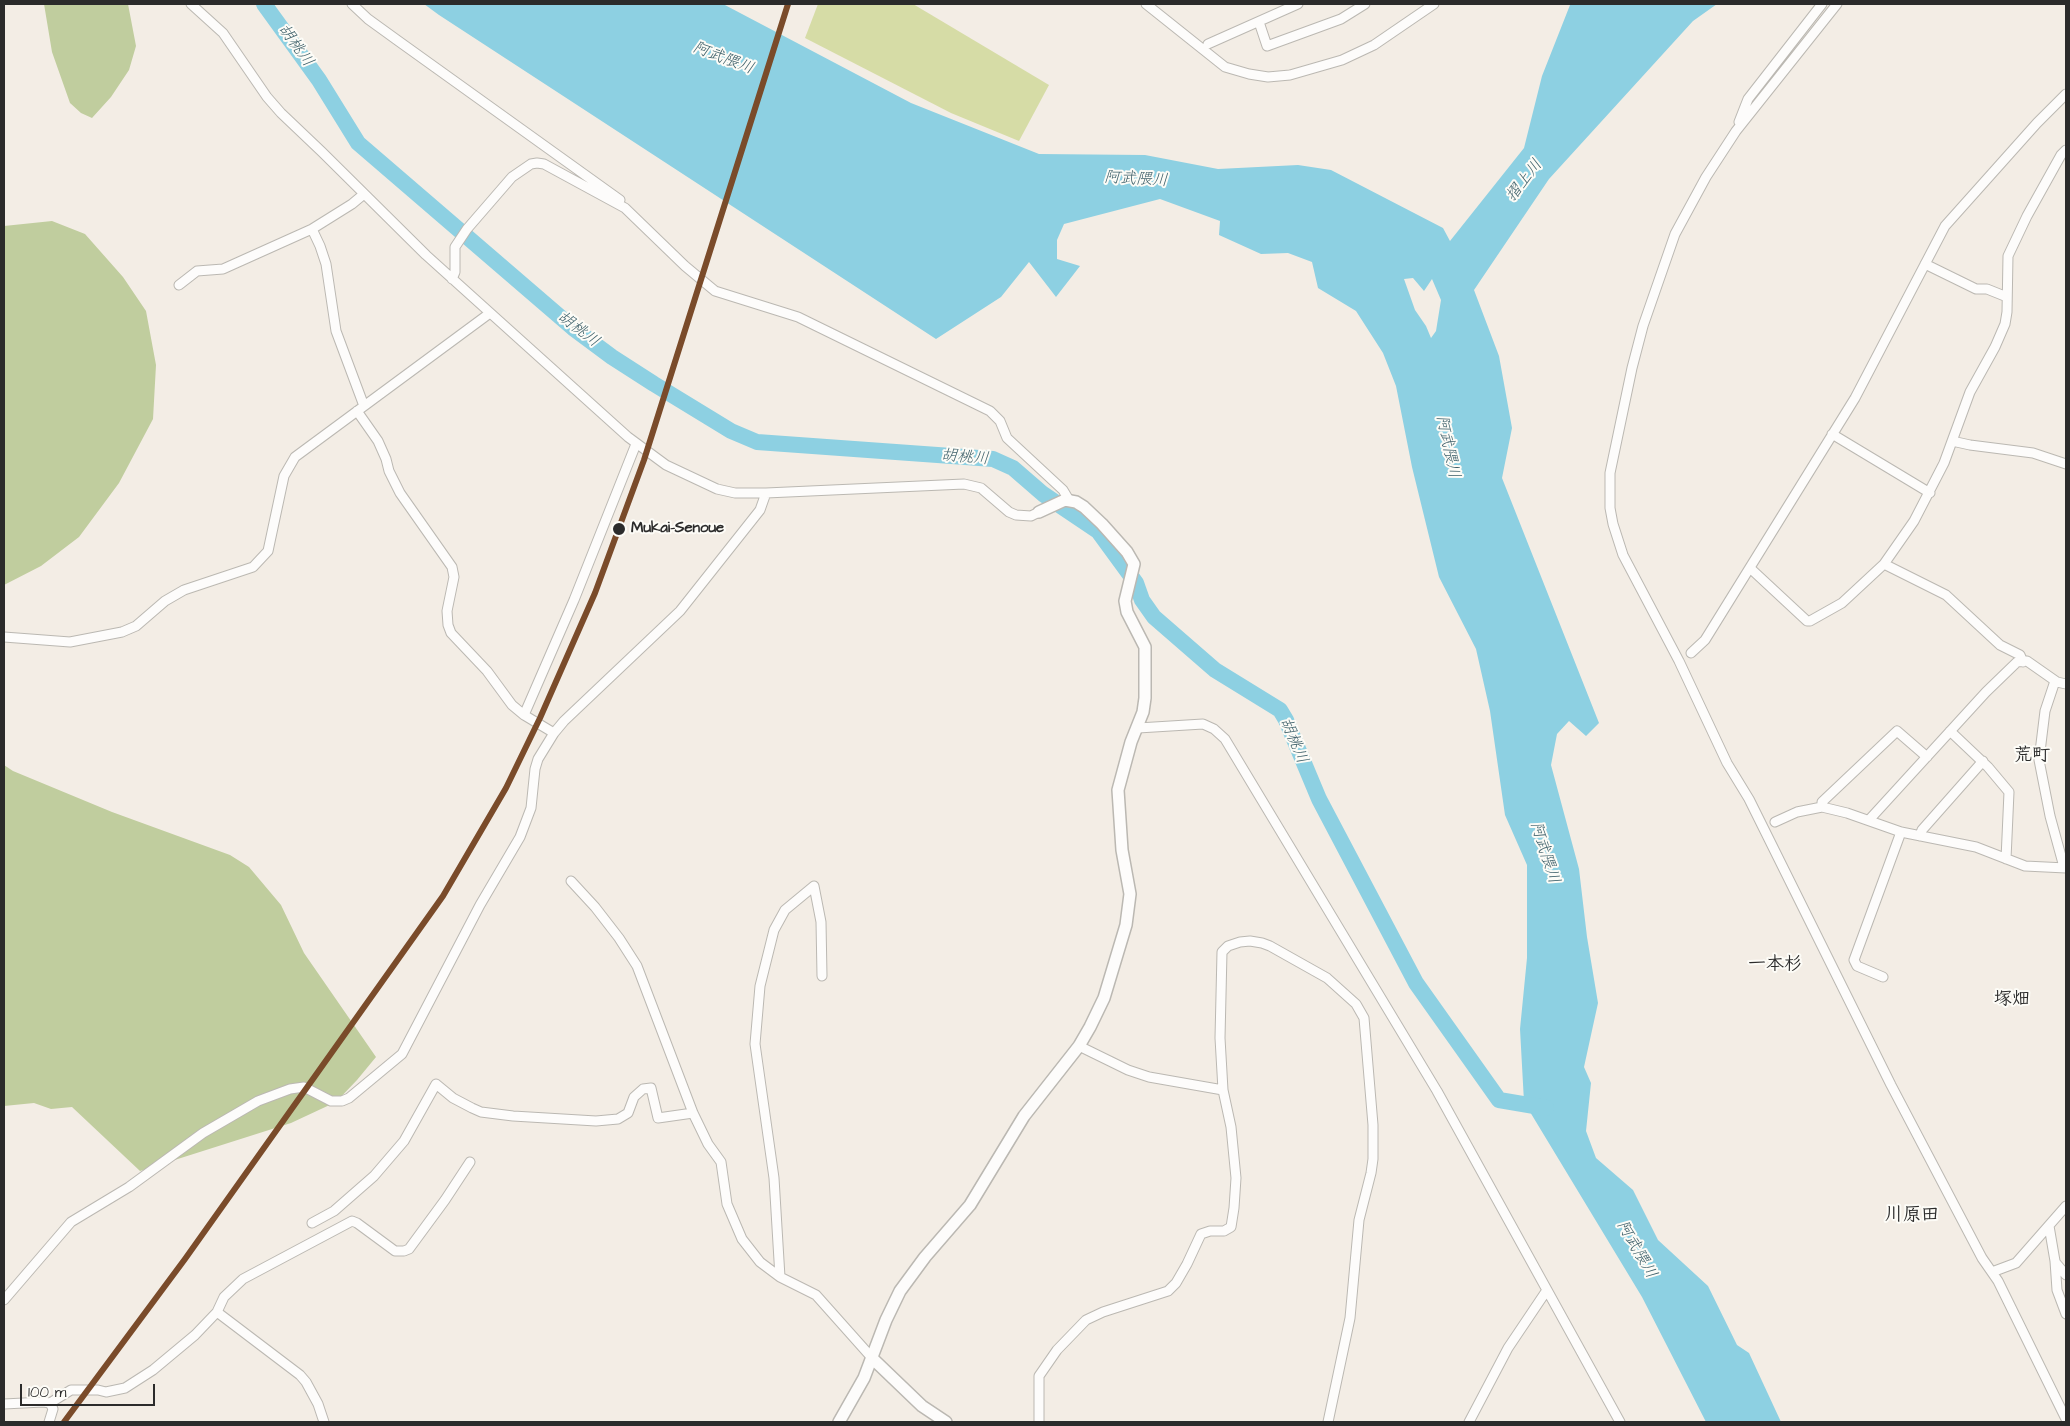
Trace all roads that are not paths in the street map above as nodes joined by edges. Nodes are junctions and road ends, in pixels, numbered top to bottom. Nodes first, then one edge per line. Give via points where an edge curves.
1 (191, 4) edge
2 (352, 4) edge
3 (1146, 4) edge
4 (1298, 4) edge
5 (1434, 4) edge
6 (1822, 4) edge
7 (1837, 4) edge
8 (1358, 6) edge
9 (1258, 22) junction
10 (1208, 44) dead end
11 (2066, 94) edge
12 (1736, 131) junction
13 (2066, 150) edge
14 (364, 194) junction
15 (625, 208) junction
16 (312, 229) junction
17 (1925, 264) junction
18 (452, 279) junction
19 (179, 285) dead end
20 (2007, 297) junction
21 (490, 313) junction
22 (360, 409) junction
23 (1832, 434) junction
24 (1952, 441) junction
25 (636, 444) junction
26 (2066, 464) edge
27 (766, 493) junction
28 (1930, 493) junction
29 (1065, 501) junction
30 (1044, 510) joint
31 (1884, 564) junction
32 (1750, 568) junction
33 (4, 637) edge
34 (1691, 653) dead end
35 (2023, 662) junction
36 (2055, 681) junction
37 (2066, 684) edge
38 (524, 714) junction
39 (1138, 728) junction
40 (1950, 731) junction
41 (554, 733) junction
42 (1926, 757) junction
43 (1983, 761) junction
44 (1822, 807) junction
45 (1869, 820) junction
46 (1775, 822) dead end
47 (1901, 832) junction
48 (1920, 836) junction
49 (2006, 859) junction
50 (2065, 868) edge
51 (571, 881) dead end
52 (822, 976) dead end
53 (1883, 978) dead end
54 (1079, 1046) junction
55 (1223, 1090) junction
56 (693, 1113) junction
57 (470, 1162) dead end
58 (2066, 1206) edge
59 (312, 1223) dead end
60 (2049, 1226) junction
61 (2055, 1261) junction
62 (1992, 1272) junction
63 (2066, 1275) edge
64 (780, 1277) junction
65 (1547, 1290) junction
66 (4, 1300) edge
67 (217, 1312) junction
68 (2066, 1314) edge
69 (873, 1359) junction
70 (50, 1403) junction
71 (4, 1404) edge
72 (2066, 1419) edge
73 (49, 1422) edge
74 (324, 1422) edge
75 (840, 1422) edge
76 (946, 1422) edge
77 (1039, 1422) edge
78 (1328, 1422) edge
79 (1469, 1422) edge
80 (1620, 1422) edge

1 - 14 street via 222,33 274,106
2 - 15 street via 368,19 615,195
3 - 5 street via 1225,67 1268,77 1290,75 1342,60 1374,45
4 - 9 street
6 - 12 street via 1748,99
7 - 12 street
8 - 9 street via 1324,26 1267,46
9 - 10 street
11 - 17 street via 1952,217
12 - 62 street via 1675,234 1643,326 1610,473 1613,524 1623,555 1679,661 1727,763 1749,799 1890,1085
13 - 20 street via 2026,216 2008,256
14 - 16 street
14 - 18 street
15 - 18 street via 550,166 531,164 507,182 457,243
15 - 29 street via 715,291 798,317 990,411 1000,421 1007,438 1063,490
16 - 19 street via 224,269 196,271
16 - 22 street via 326,264 336,330
17 - 20 street via 1976,288
17 - 23 street via 1855,398
18 - 21 street
20 - 24 street via 2001,333 1970,392
21 - 22 street
21 - 25 street
22 - 33 street via 292,460 284,476 268,551 253,567 184,590 165,601 136,626 122,632 70,642
22 - 38 street via 400,493 452,567 454,577 447,611 452,633 487,671 512,705
23 - 28 street
23 - 32 street
24 - 26 street via 2033,453
24 - 28 street
25 - 27 street via 672,468 717,489 735,493
25 - 38 street via 574,600
27 - 30 street via 964,484 981,488 1016,515 1031,516
27 - 41 street via 760,510 680,611
28 - 31 street
29 - 30 street
29 - 39 street via 1084,506 1127,552 1134,564 1125,601 1127,612 1146,647 1145,698
31 - 32 street via 1842,603 1810,621
31 - 35 street via 1946,595 2000,645 2020,654
32 - 34 street via 1705,640
35 - 36 street via 2027,661
35 - 40 street via 2018,662 1986,692
36 - 37 street
36 - 50 street via 2045,711 2039,760
38 - 41 street
39 - 54 street via 1118,790 1122,850 1130,885 1128,918 1104,998
39 - 65 street via 1202,724 1225,739 1437,1092
40 - 42 street
40 - 43 street
41 - 66 street via 538,759 531,808 520,836 402,1054 342,1101 332,1101 304,1087 290,1088 258,1101 203,1133 129,1187 71,1222
42 - 44 street via 1897,731 1822,802
42 - 45 street
43 - 48 street
43 - 49 street via 2009,792
44 - 45 street
44 - 46 street via 1797,812
45 - 47 street
47 - 48 street
47 - 53 street via 1854,960 1857,966
48 - 49 street via 1976,847
49 - 50 street via 2025,866
51 - 56 street via 595,907 637,966
52 - 64 street via 821,922 814,886 785,910 774,930 760,986 755,1044 774,1178
54 - 55 street via 1149,1077
54 - 69 street via 1024,1116 970,1205 900,1291
55 - 77 street via 1231,1127 1236,1178 1231,1227 1201,1234 1168,1291 1086,1320 1057,1350 1039,1376
55 - 78 street via 1220,1038 1222,952 1228,946 1240,942 1270,946 1328,978 1362,1012 1374,1159 1359,1220 1350,1318
56 - 59 street via 658,1118 651,1088 643,1089 634,1097 628,1113 618,1119 596,1121 513,1116 481,1112 453,1098 436,1084 404,1141 374,1176 334,1211
56 - 64 street via 721,1162 727,1204 742,1238 760,1262
57 - 67 street via 445,1200 404,1251 395,1251 352,1221 243,1280 224,1297
58 - 60 street
60 - 61 street
60 - 62 street via 2016,1263
61 - 63 street
61 - 68 street via 2056,1290
62 - 72 street
64 - 69 street via 816,1295
65 - 79 street via 1508,1348
65 - 80 street
67 - 70 street via 178,1351 125,1388 106,1392 71,1390
67 - 74 street via 300,1375 318,1404
69 - 75 street
69 - 76 street via 922,1406
70 - 71 street
70 - 73 street via 53,1409

